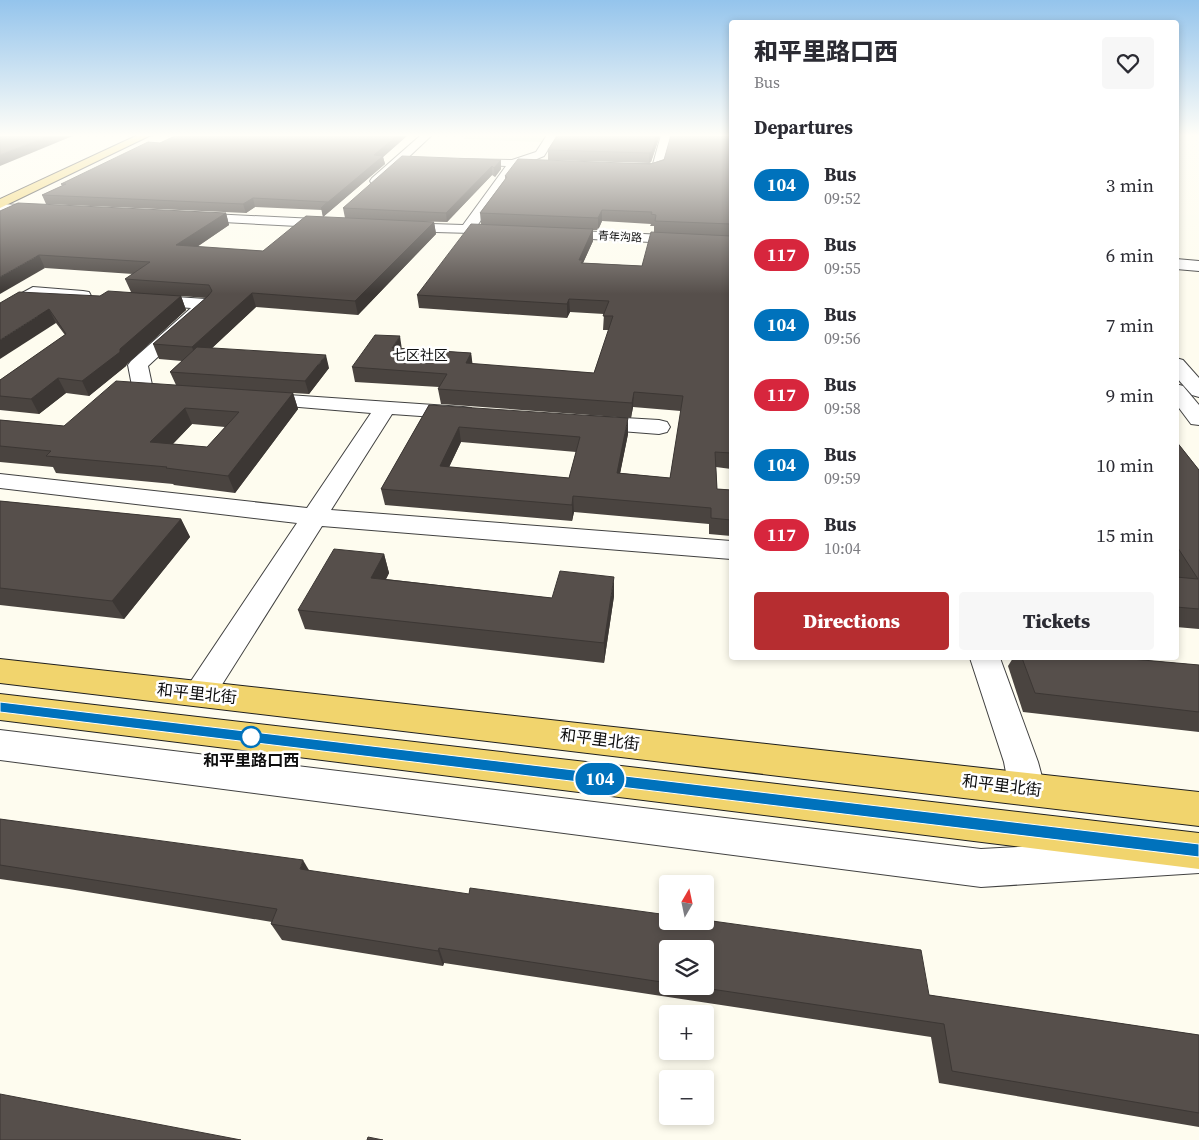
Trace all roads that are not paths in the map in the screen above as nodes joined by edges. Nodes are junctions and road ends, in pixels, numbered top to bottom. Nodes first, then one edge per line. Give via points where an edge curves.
1 (12, 188) edge
2 (33, 188) edge
3 (367, 188) edge
4 (497, 188) edge
5 (364, 191) edge
6 (0, 194) edge
7 (0, 204) edge
8 (0, 208) edge
9 (342, 210) edge
10 (60, 211) edge
11 (179, 216) edge
12 (328, 223) junction
13 (348, 224) edge
14 (388, 226) edge
15 (468, 230) junction
16 (516, 232) edge
17 (546, 233) edge
18 (729, 242) edge
19 (1179, 264) edge
20 (1199, 266) edge
21 (100, 297) edge
22 (129, 299) edge
23 (0, 312) edge
24 (1179, 367) edge
25 (1199, 390) edge
26 (191, 394) edge
27 (1179, 394) edge
28 (240, 397) edge
29 (385, 408) junction
30 (483, 415) edge
31 (1199, 419) edge
32 (571, 421) edge
33 (659, 428) dead end
34 (0, 482) edge
35 (314, 517) junction
36 (729, 550) edge
37 (986, 660) edge
38 (0, 671) edge
39 (200, 693) junction
40 (0, 707) edge
41 (0, 745) edge
42 (1027, 788) junction
43 (1199, 809) edge
44 (1199, 851) edge
45 (1199, 855) edge

1 - 6 main road
2 - 7 main road
3 - 5 street
4 - 15 street
8 - 10 street
9 - 12 street
11 - 12 street
12 - 13 street
14 - 15 street
15 - 16 street
17 - 18 street, 青年沟路
19 - 20 street
21 - 23 street via 33,292
22 - 26 street via 206,304 138,365 143,391
24 - 25 street
27 - 31 street
28 - 29 street
29 - 30 street
29 - 35 street
32 - 33 street
34 - 35 street
35 - 36 street
35 - 39 street
37 - 42 street
38 - 39 main road, 和平里北街
39 - 42 main road, 和平里北街
40 - 44 main road
41 - 45 street via 981,868
42 - 43 main road, 和平里北街

